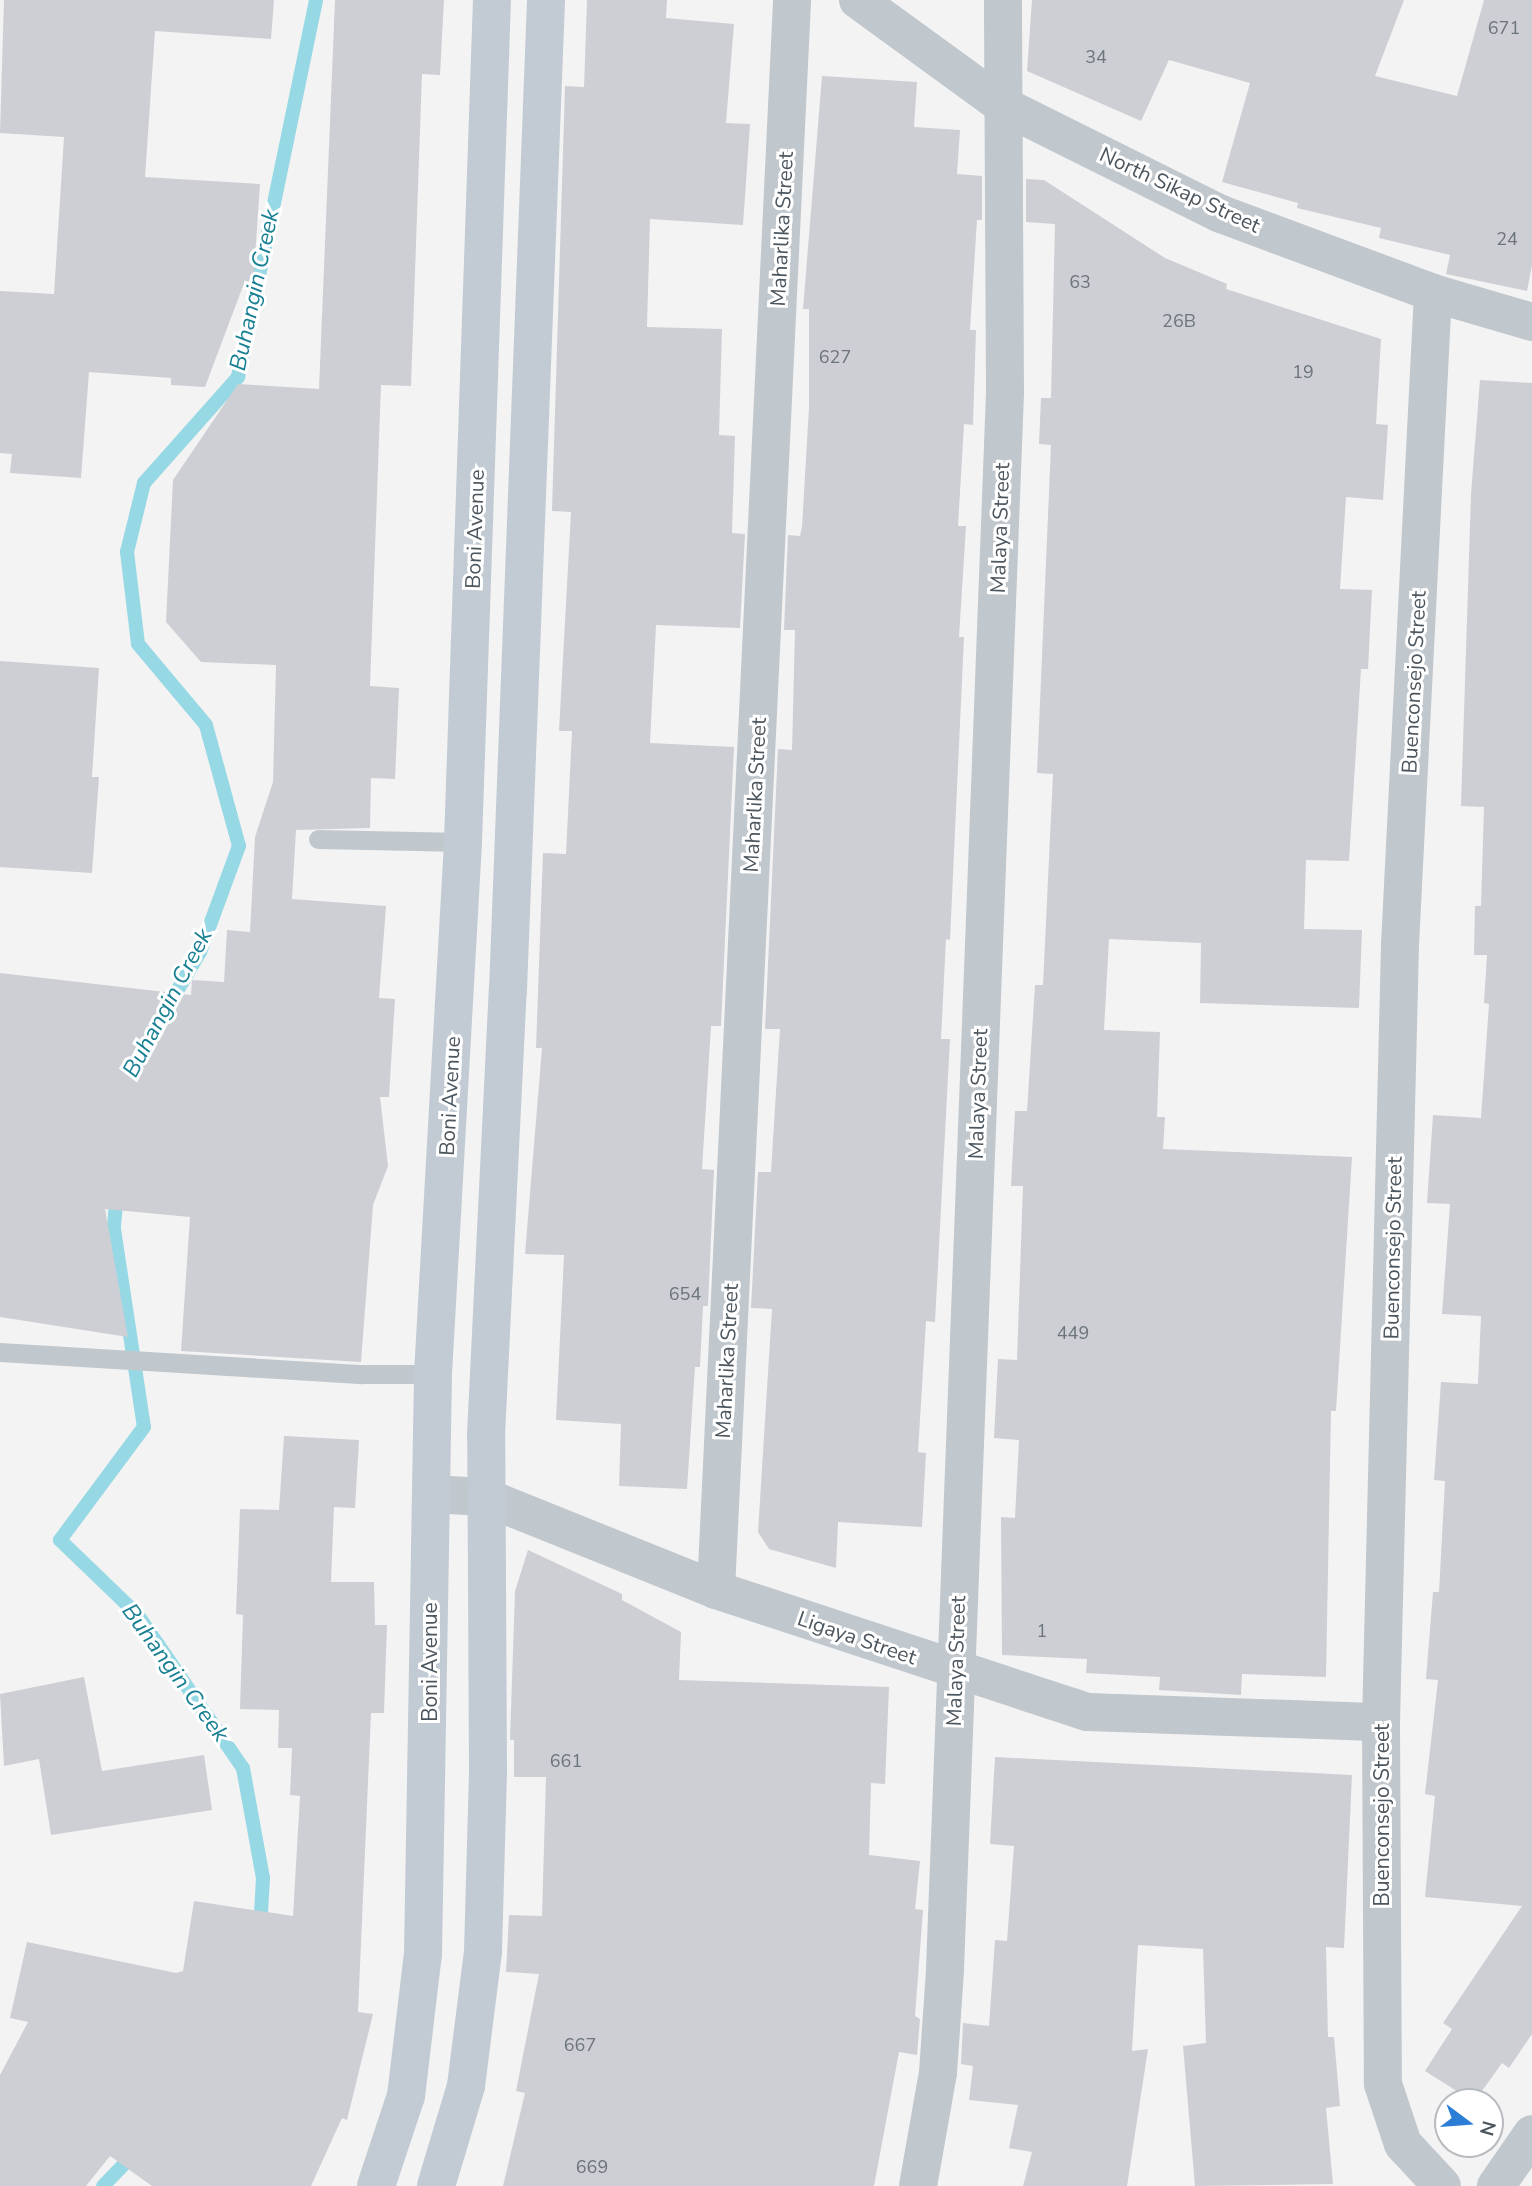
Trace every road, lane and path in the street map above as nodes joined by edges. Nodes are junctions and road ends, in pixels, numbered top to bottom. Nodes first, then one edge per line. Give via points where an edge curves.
1 (492, 0) edge
2 (546, 0) edge
3 (792, 0) edge
4 (858, 0) edge
5 (1003, 0) edge
6 (1004, 106) junction
7 (1433, 293) junction
8 (1532, 322) edge
9 (318, 839) dead end
10 (463, 842) junction
11 (0, 1352) edge
12 (433, 1374) junction
13 (431, 1494) junction
14 (485, 1497) junction
15 (716, 1590) junction
16 (956, 1671) junction
17 (1381, 1723) junction
18 (1532, 2134) edge
19 (376, 2186) edge
20 (436, 2186) edge
21 (918, 2186) edge
22 (1441, 2186) edge
23 (1496, 2186) edge

1 - 10 main road, Boni Avenue
2 - 14 main road
3 - 15 street, Maharlika Street
4 - 6 street, North Sikap Street
5 - 6 street, Malaya Street
6 - 7 street, North Sikap Street via 1221,214
6 - 16 street, Malaya Street via 1005,393
7 - 8 street, North Sikap Street
7 - 17 street, Buenconsejo Street via 1400,945
9 - 10 lane
10 - 12 main road, Boni Avenue
11 - 12 lane via 362,1374
12 - 13 main road, Boni Avenue
13 - 14 street, Ligaya Street
13 - 19 main road, Boni Avenue via 423,1954 406,2096
14 - 15 street, Ligaya Street
14 - 20 main road via 488,1773 482,1951 466,2086
15 - 16 street, Ligaya Street
16 - 17 street, Ligaya Street via 1088,1712
16 - 21 street, Malaya Street via 939,2073
17 - 22 street, Buenconsejo Street via 1383,2084 1403,2144
18 - 23 street

